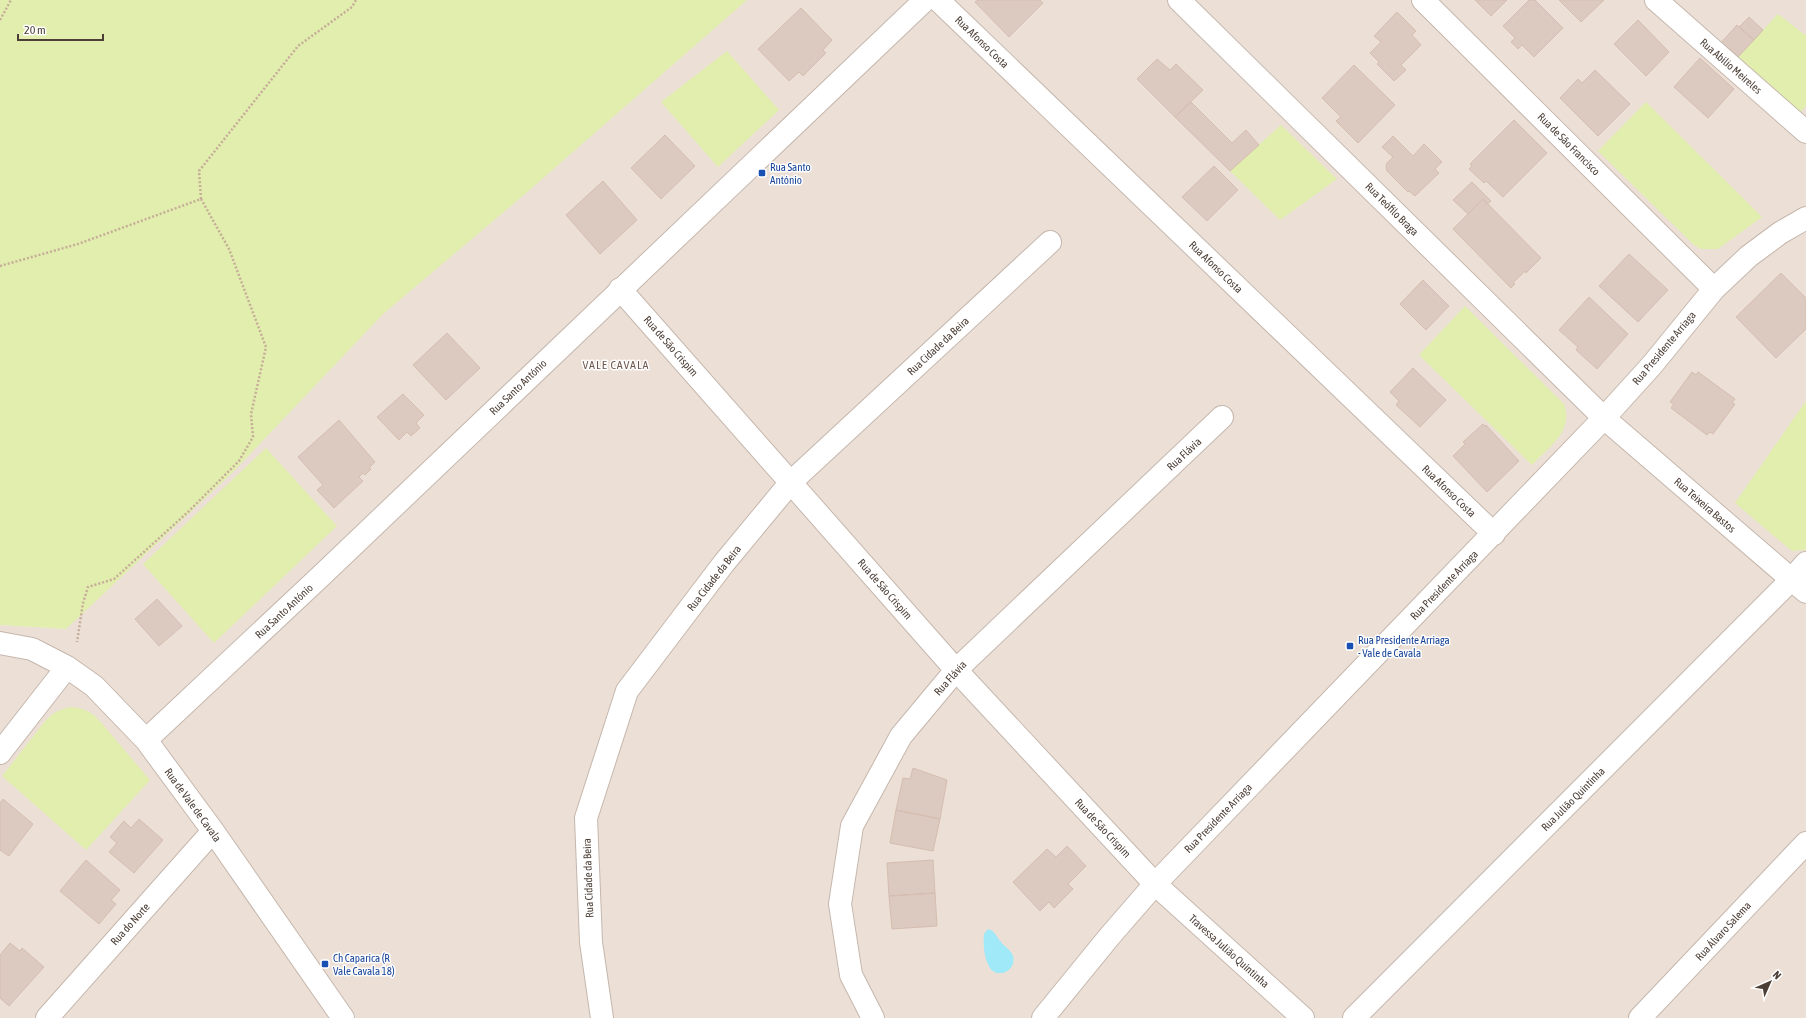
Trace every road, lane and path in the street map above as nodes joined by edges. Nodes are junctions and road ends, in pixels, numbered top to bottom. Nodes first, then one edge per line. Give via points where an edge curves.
1 (11, 0) edge
2 (356, 0) edge
3 (925, 0) edge
4 (938, 0) edge
5 (1179, 0) edge
6 (1423, 0) edge
7 (1656, 0) edge
8 (0, 20) edge
9 (1806, 132) edge
10 (201, 199) junction
11 (1806, 218) edge
12 (1050, 242) dead end
13 (0, 266) edge
14 (620, 289) junction
15 (1714, 289) junction
16 (1222, 417) dead end
17 (1604, 418) junction
18 (791, 482) junction
19 (1494, 534) junction
20 (1806, 563) edge
21 (1799, 586) edge
22 (0, 643) edge
23 (67, 667) junction
24 (956, 670) junction
25 (146, 740) junction
26 (0, 753) edge
27 (212, 831) junction
28 (1806, 843) edge
29 (1155, 884) junction
30 (337, 1016) edge
31 (1362, 1016) edge
32 (47, 1018) edge
33 (602, 1018) edge
34 (873, 1018) edge
35 (1043, 1018) edge
36 (1303, 1018) edge
37 (1640, 1018) edge

1 - 8 path
2 - 10 path via 352,7 298,46 199,171
3 - 14 street, Rua Santo António
4 - 19 street, Rua Afonso Costa
5 - 17 street, Rua Teófilo Braga
6 - 15 street, Rua de São Francisco
7 - 9 street, Rua Abilio Meireles
10 - 13 path via 78,244
10 - 23 path via 229,250 266,347 251,414 253,437 239,461 114,579 88,587 75,652
11 - 15 street, Rua Presidente Arriaga via 1749,256
12 - 18 street, Rua Cidade da Beira
14 - 18 street, Rua de São Crispim
14 - 25 street, Rua Santo António
15 - 17 street, Rua Presidente Arriaga via 1652,365
16 - 24 street, Rua Flávia
17 - 19 street, Rua Presidente Arriaga
17 - 21 street, Rua Teixeira Bastos
18 - 24 street, Rua de São Crispim
18 - 33 street, Rua Cidade da Beira via 724,564 627,691 586,818 591,942
19 - 29 street, Rua Presidente Arriaga
20 - 21 street, Rua Julião Quintinha
21 - 31 street, Rua Julião Quintinha
22 - 23 street, Rua de Vale de Cavala via 32,649
23 - 25 street, Rua de Vale de Cavala via 94,686
23 - 26 street
24 - 29 street, Rua de São Crispim
24 - 34 street, Rua Flávia via 901,736 852,826 840,904 851,974
25 - 27 street, Rua de Vale de Cavala
27 - 30 street, Rua de Vale de Cavala
27 - 32 street, Rua do Norte
28 - 37 street, Rua Álvaro Salema
29 - 35 street, Rua Presidente Arriaga
29 - 36 street, Travessa Julião Quintinha

